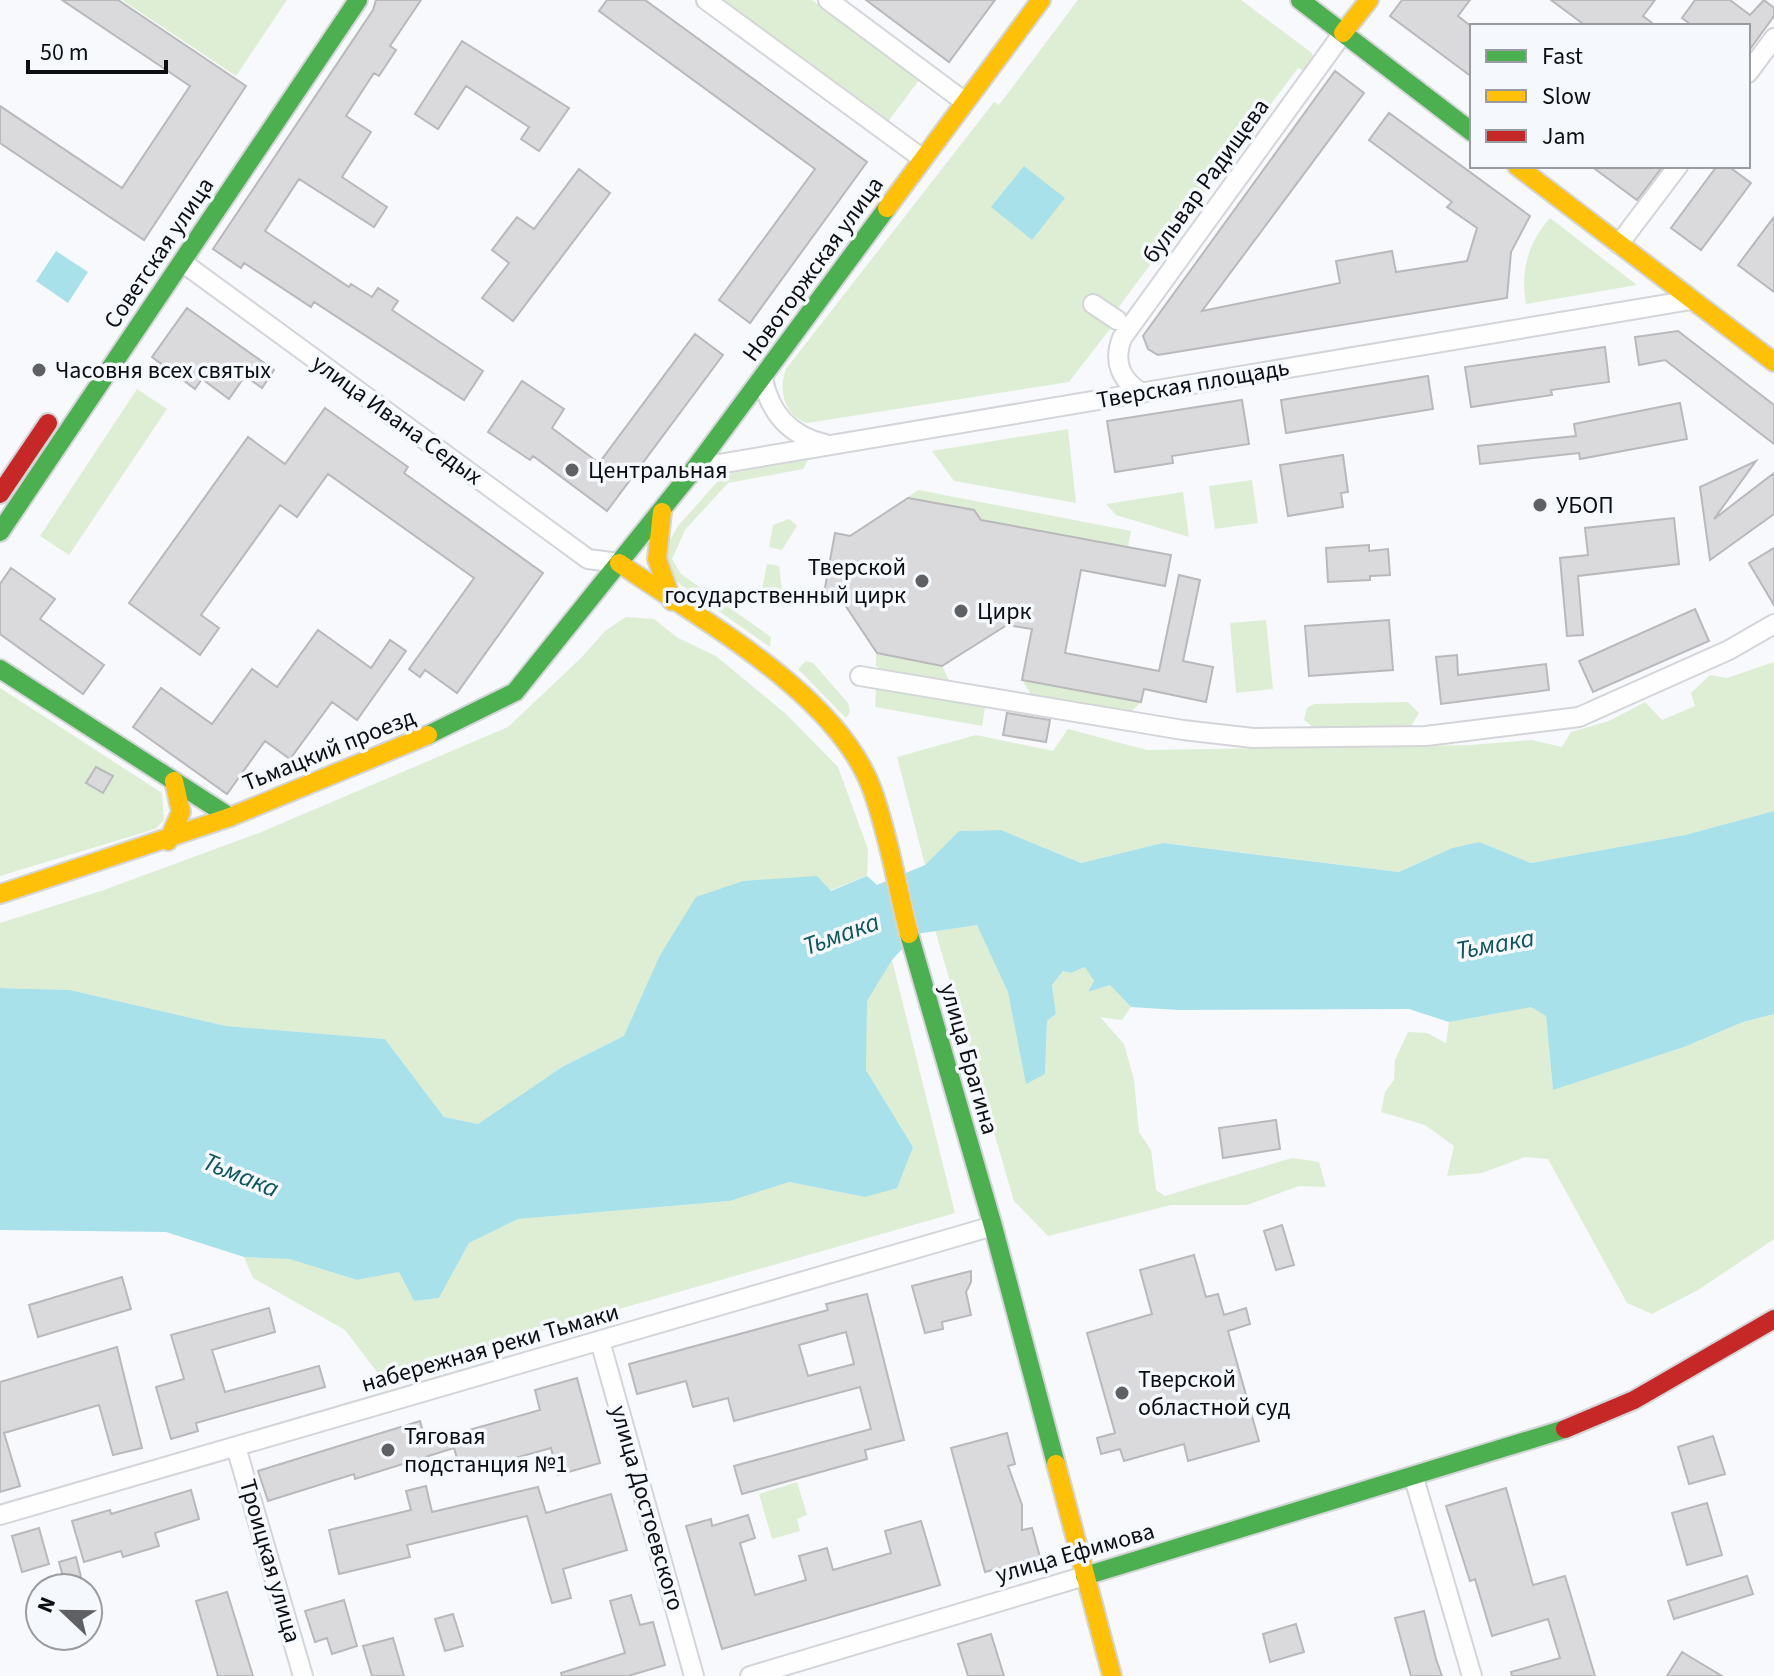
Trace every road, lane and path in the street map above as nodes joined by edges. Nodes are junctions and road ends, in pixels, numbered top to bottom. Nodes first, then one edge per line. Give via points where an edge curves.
1 (358, 0) edge
2 (706, 0) edge
3 (828, 0) edge
4 (1041, 0) edge
5 (1369, 0) edge
6 (1303, 1) edge
7 (1343, 33) junction
8 (1774, 38) edge
9 (1750, 70) edge
10 (965, 102) junction
11 (1470, 130) edge
12 (923, 159) junction
13 (1520, 168) edge
14 (1676, 168) edge
15 (1619, 244) junction
16 (166, 251) dead end
17 (182, 262) junction
18 (1691, 300) junction
19 (1093, 304) dead end
20 (1117, 320) dead end
21 (1774, 362) edge
22 (763, 378) junction
23 (1142, 393) junction
24 (60, 405) dead end
25 (829, 445) junction
26 (695, 468) junction
27 (0, 494) edge
28 (664, 508) junction
29 (0, 532) edge
30 (619, 563) junction
31 (672, 601) junction
32 (1774, 624) edge
33 (0, 669) edge
34 (860, 676) dead end
35 (174, 781) junction
36 (230, 817) junction
37 (168, 841) junction
38 (0, 894) edge
39 (993, 1226) junction
40 (1774, 1319) edge
41 (600, 1341) junction
42 (236, 1447) junction
43 (1414, 1478) junction
44 (0, 1515) edge
45 (1085, 1576) junction
46 (303, 1676) edge
47 (694, 1676) edge
48 (750, 1676) edge
49 (1112, 1676) edge
50 (1472, 1676) edge

1 - 17 street, Советская улица
2 - 12 street
3 - 10 street
4 - 10 street, Новоторжская улица
5 - 7 street, бульвар Радищева
6 - 7 street
7 - 11 street
7 - 23 street, бульвар Радищева via 1122,338 1117,353 1120,369
8 - 9 street
10 - 12 street, Новоторжская улица
12 - 22 street, Новоторжская улица
13 - 15 street
14 - 15 street
15 - 18 street
16 - 17 street
17 - 29 street, Советская улица
17 - 30 street, улица Ивана Седых via 588,559
18 - 21 street
18 - 23 street, Тверская площадь
19 - 20 street
22 - 25 street via 768,399 784,423
22 - 26 street, Новоторжская улица
23 - 25 street, Тверская площадь
24 - 27 street
25 - 26 street, Тверская площадь
26 - 28 street, Новоторжская улица
28 - 30 street, Новоторжская улица
28 - 31 street via 657,559
30 - 31 street, улица Брагина
30 - 36 street, Тьмацкий проезд via 521,685 501,702
31 - 39 street, улица Брагина via 794,683 829,717 865,774 882,819 919,973
32 - 34 street via 1729,650 1579,717 1426,736 1253,738
33 - 35 street
35 - 36 street
35 - 37 street via 181,815
36 - 37 street, Тьмацкий проезд
37 - 38 street, Тьмацкий проезд
39 - 41 street, набережная реки Тьмаки
39 - 45 street, улица Брагина
40 - 43 street via 1634,1400 1561,1431
41 - 42 street, набережная реки Тьмаки
41 - 47 street, улица Достоевского
42 - 44 street, набережная реки Тьмаки
42 - 46 street, Троицкая улица
43 - 45 street, улица Ефимова
43 - 50 street
45 - 48 street, улица Ефимова
45 - 49 street, улица Брагина

